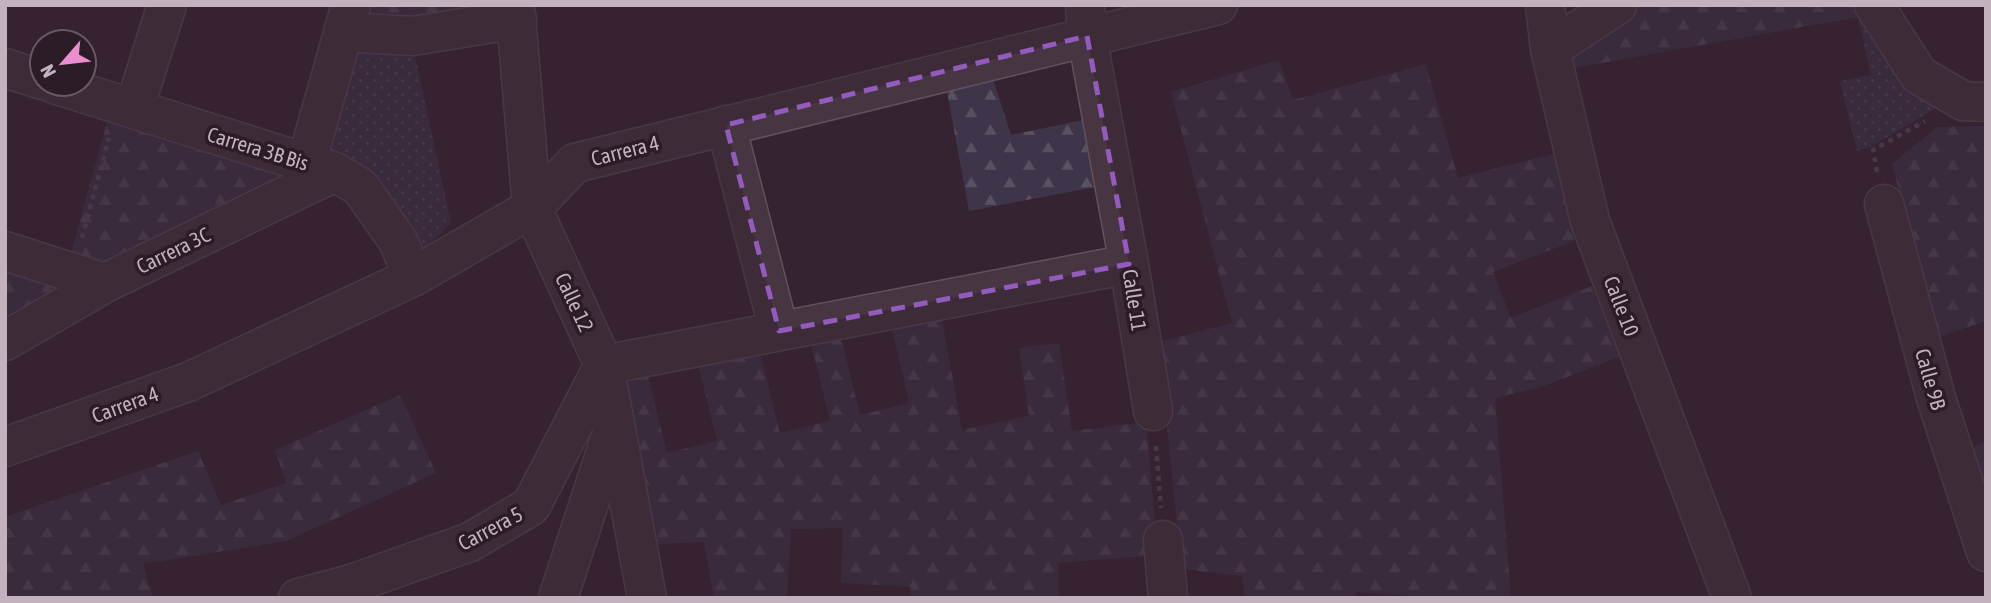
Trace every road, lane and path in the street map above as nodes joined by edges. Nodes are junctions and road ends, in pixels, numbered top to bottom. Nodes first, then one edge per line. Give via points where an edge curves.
1 (167, 5) edge
2 (1218, 5) edge
3 (1545, 5) edge
4 (1617, 5) edge
5 (1874, 5) edge
6 (516, 12) edge
7 (347, 19) edge
8 (1086, 20) edge
9 (1550, 49) junction
10 (5, 68) edge
11 (28, 75) edge
12 (97, 98) edge
13 (1974, 102) edge
14 (127, 108) junction
15 (726, 125) junction
16 (320, 168) junction
17 (1884, 204) joint
18 (532, 208) junction
19 (5, 251) edge
20 (1129, 264) junction
21 (413, 277) junction
22 (89, 278) junction
23 (779, 331) junction
24 (5, 341) edge
25 (604, 365) junction
26 (1153, 411) joint
27 (614, 425) junction
28 (5, 447) edge
29 (1163, 540) joint
30 (1986, 552) edge
31 (298, 598) edge
32 (558, 598) edge
33 (647, 598) edge
34 (1168, 598) edge
35 (1732, 598) edge

1 - 14 street
2 - 8 street, Carrera 4
3 - 9 street, Calle 10
4 - 9 street
5 - 13 street via 1919,75
6 - 7 street via 413,36
6 - 18 street, Calle 12
7 - 16 street
8 - 15 street, Carrera 4
8 - 20 street, Calle 11
9 - 35 street, Calle 10 via 1590,221
10 - 11 street
12 - 14 street, Carrera 3B Bis
13 - 17 path via 1873,150
14 - 16 street, Carrera 3B Bis
14 - 22 path via 95,184
15 - 18 street, Carrera 4 via 575,163
15 - 23 street
16 - 21 street, Carrera 3B Bis via 360,187 398,241
16 - 22 street, Carrera 3C
17 - 30 street, Calle 9B via 1936,398
18 - 21 street, Carrera 4
18 - 25 street, Calle 12
19 - 22 street
20 - 23 street
20 - 26 street, Calle 11
21 - 28 street, Carrera 4 via 188,382
22 - 24 street, Carrera 3C
23 - 25 street
25 - 27 street, Calle 12
25 - 31 street, Carrera 5 via 531,506 470,542
26 - 29 path
27 - 32 street
27 - 33 street, Calle 12
29 - 34 street

